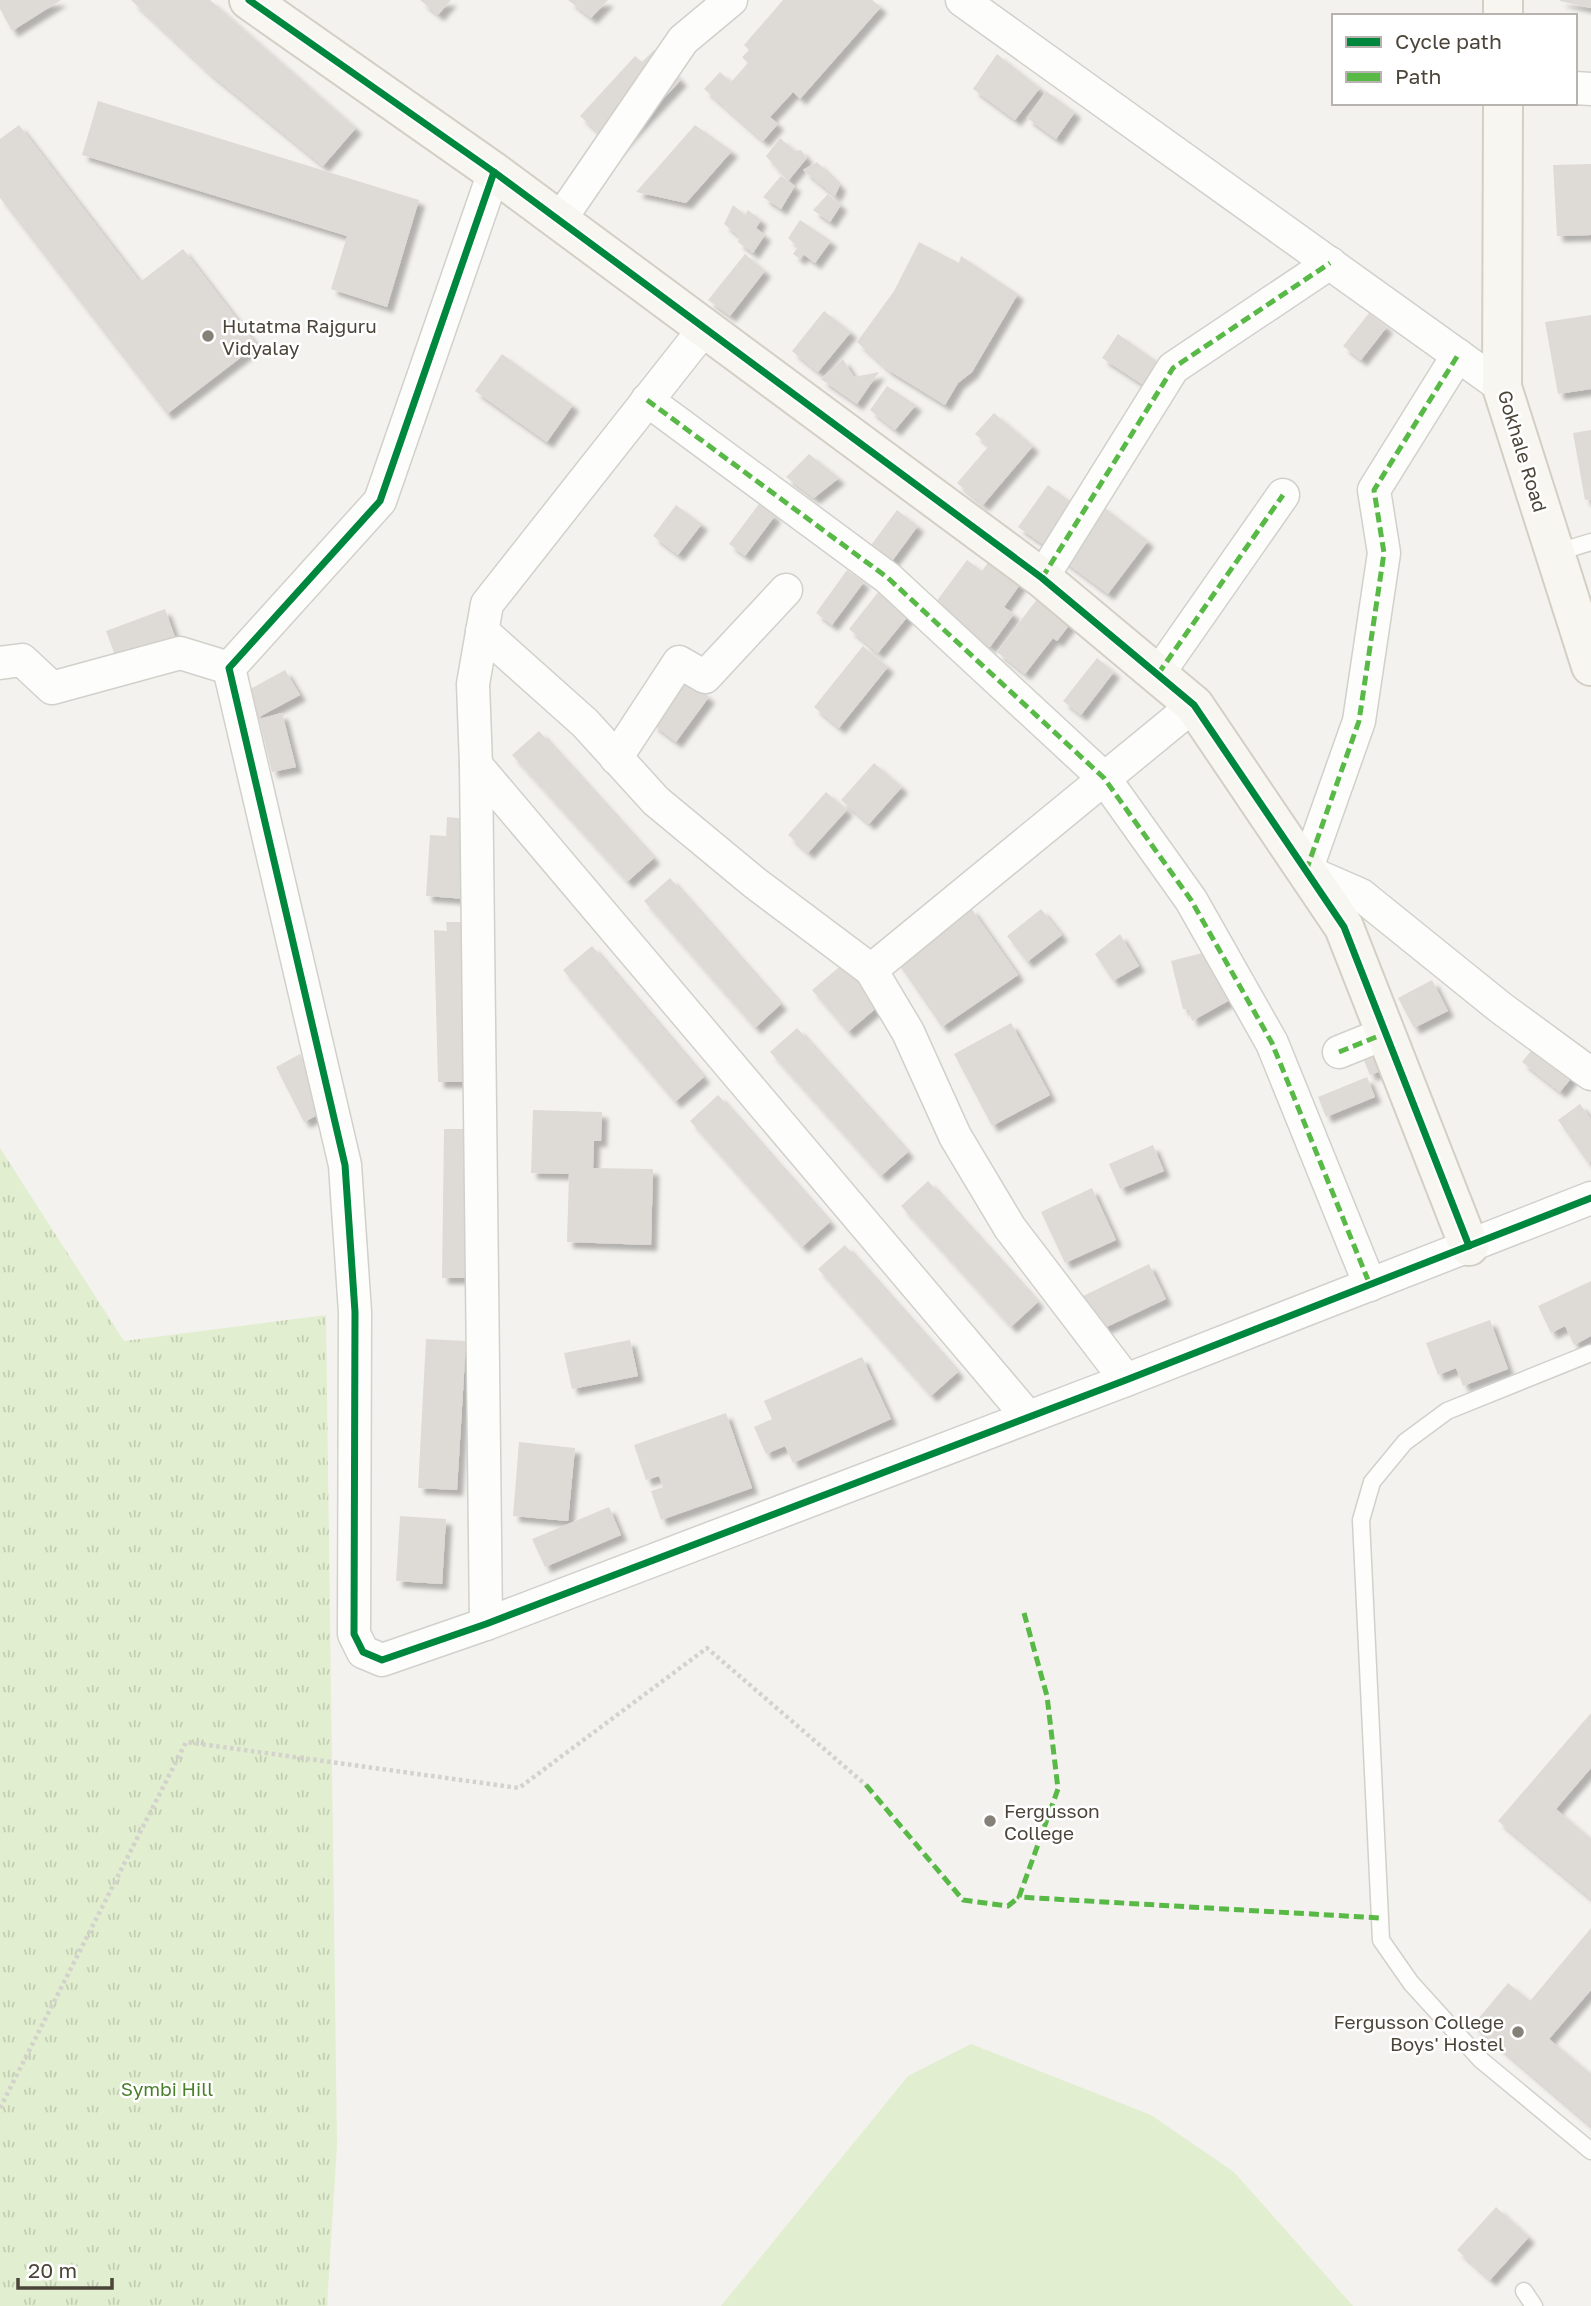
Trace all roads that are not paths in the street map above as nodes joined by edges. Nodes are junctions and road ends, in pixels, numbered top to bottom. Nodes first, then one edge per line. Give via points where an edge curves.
1 (249, 0) edge
2 (731, 0) edge
3 (962, 0) edge
4 (1503, 105) edge
5 (494, 172) junction
6 (559, 221) junction
7 (1330, 263) junction
8 (704, 329) junction
9 (1458, 355) junction
10 (1502, 387) junction
11 (648, 400) junction
12 (1283, 495) dead end
13 (1591, 542) edge
14 (1555, 554) junction
15 (1042, 578) junction
16 (786, 590) dead end
17 (482, 631) junction
18 (0, 663) edge
19 (1591, 666) edge
20 (229, 668) junction
21 (1158, 674) junction
22 (1194, 705) junction
23 (616, 758) junction
24 (476, 765) junction
25 (1104, 779) junction
26 (1306, 871) junction
27 (871, 970) junction
28 (1386, 1033) junction
29 (1339, 1052) dead end
30 (1591, 1074) edge
31 (1591, 1198) edge
32 (1469, 1247) junction
33 (1370, 1285) junction
34 (1591, 1353) edge
35 (1126, 1380) junction
36 (1028, 1418) junction
37 (486, 1624) junction
38 (1591, 2151) edge
39 (1524, 2291) dead end
40 (1534, 2306) edge

1 - 5 street
2 - 6 street via 683,40
3 - 7 street
4 - 10 street, Gokhale Road
5 - 6 street
5 - 20 street via 380,501
6 - 8 street
7 - 9 street
7 - 15 street via 1173,368
8 - 11 street
8 - 15 street
9 - 10 street
9 - 26 street via 1374,490 1384,553 1359,721
10 - 14 street, Gokhale Road
11 - 17 street via 486,604
11 - 25 street via 888,578
12 - 21 street
13 - 14 lane
14 - 19 street, Gokhale Road
15 - 21 street
16 - 23 street via 705,677 679,662
17 - 23 street via 585,723
17 - 24 street via 474,684
18 - 20 street via 22,660 52,688 180,653
20 - 37 street via 345,1165 355,1312 354,1634 363,1653 382,1660
21 - 22 street
22 - 25 street
22 - 26 street
23 - 27 street via 656,801
24 - 36 street
24 - 37 street
25 - 27 street
25 - 33 street via 1191,900 1272,1044
26 - 28 street via 1344,927
26 - 30 street via 1361,895
27 - 35 street via 908,1032 955,1136 1010,1228
28 - 29 street
28 - 32 street
31 - 32 street
32 - 33 street
33 - 35 street
34 - 38 lane via 1447,1411 1405,1442 1372,1482 1361,1520 1381,1940 1411,1983 1481,2060
35 - 36 street
36 - 37 street
39 - 40 lane

